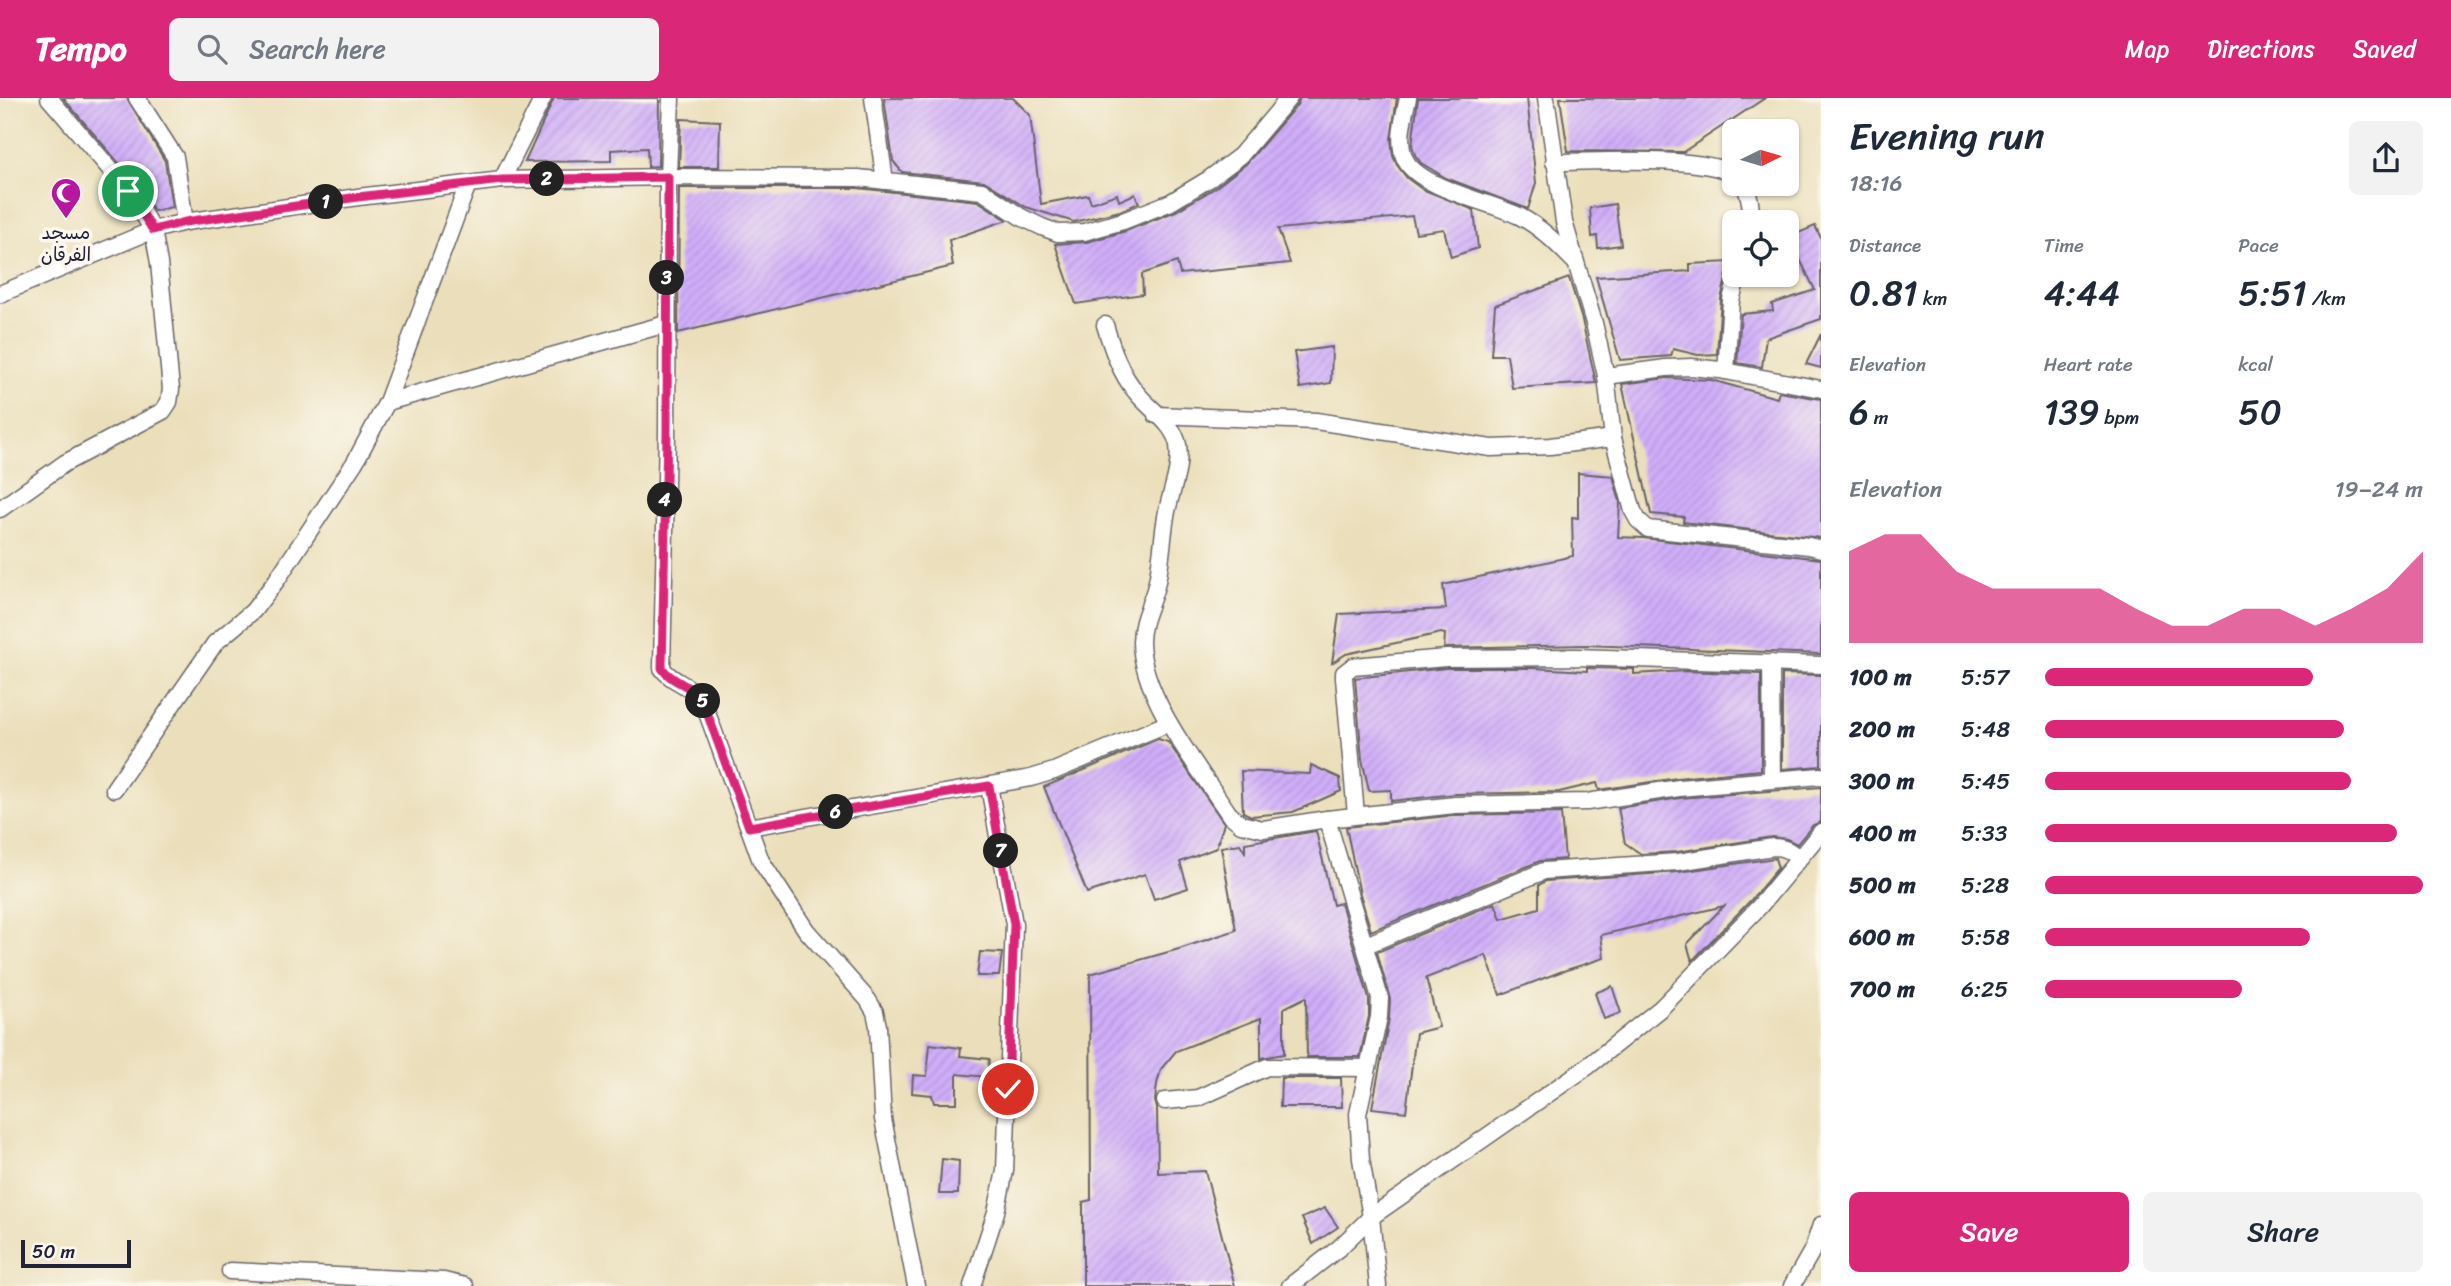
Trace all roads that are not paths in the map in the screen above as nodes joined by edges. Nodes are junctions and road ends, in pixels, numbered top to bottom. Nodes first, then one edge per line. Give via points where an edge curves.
1 (49, 98) edge
2 (137, 98) edge
3 (543, 98) edge
4 (671, 98) edge
5 (873, 98) edge
6 (1289, 98) edge
7 (1408, 98) edge
8 (1546, 98) edge
9 (1554, 162) junction
10 (1722, 170) edge
11 (668, 177) junction
12 (502, 180) junction
13 (885, 181) junction
14 (468, 184) junction
15 (185, 222) junction
16 (153, 230) junction
17 (1577, 264) junction
18 (1735, 287) edge
19 (0, 294) edge
20 (666, 324) junction
21 (1105, 325) dead end
22 (1726, 371) junction
23 (1606, 376) junction
24 (1821, 389) edge
25 (387, 402) junction
26 (1156, 415) junction
27 (1613, 438) junction
28 (0, 509) edge
29 (1821, 549) edge
30 (1771, 663) junction
31 (1821, 665) edge
32 (1169, 723) junction
33 (1821, 776) edge
34 (1772, 779) junction
35 (989, 786) junction
36 (114, 789) dead end
37 (1356, 815) junction
38 (1327, 819) junction
39 (749, 827) junction
40 (1821, 832) edge
41 (1799, 859) junction
42 (1366, 945) junction
43 (1366, 1068) junction
44 (1165, 1101) dead end
45 (1371, 1217) junction
46 (1821, 1225) edge
47 (230, 1271) dead end
48 (465, 1286) edge
49 (916, 1286) edge
50 (972, 1286) edge
51 (1290, 1286) edge
52 (1378, 1286) edge
53 (1792, 1286) edge

1 - 16 street via 128,191
2 - 15 street via 175,157
3 - 12 street
4 - 11 street
5 - 13 street
6 - 13 street via 1240,156 1209,179 1171,202 1084,232 1058,233 1042,227 982,191
7 - 17 street via 1402,142 1411,168 1435,184 1531,223
8 - 9 street
9 - 10 street via 1684,163
9 - 17 street
11 - 12 street
11 - 13 street
11 - 20 street
12 - 14 street
14 - 15 street
14 - 25 street
15 - 16 street
16 - 19 street
16 - 28 street via 169,349 169,402 163,411 65,463
17 - 23 street
18 - 22 street
20 - 25 street
20 - 39 street via 662,668 702,699
21 - 26 street via 1114,355 1134,391
22 - 23 street via 1666,368
22 - 24 street
23 - 27 street
25 - 36 street via 355,462 276,581 253,611 215,643
26 - 27 street via 1316,421 1491,448
26 - 32 street via 1172,429 1179,467 1141,642 1145,672
27 - 29 street via 1633,511 1648,529
30 - 31 street
30 - 34 street
30 - 37 street via 1576,657 1446,658 1353,666 1344,678
32 - 35 street via 1054,771
32 - 38 street via 1229,814 1241,824 1263,829
33 - 34 street
34 - 37 street via 1587,802 1455,805
35 - 39 street
35 - 50 street via 1014,924 1005,1171
37 - 38 street
38 - 42 street
39 - 49 street via 761,861 806,930 874,1012 883,1119
40 - 41 street
41 - 42 street via 1773,847 1678,862 1544,871
41 - 45 street via 1661,1008 1587,1067
42 - 43 street via 1381,1005
43 - 44 street via 1267,1067 1198,1098
43 - 45 street via 1358,1114
45 - 51 street
45 - 52 street
46 - 53 street
47 - 48 street via 444,1281

